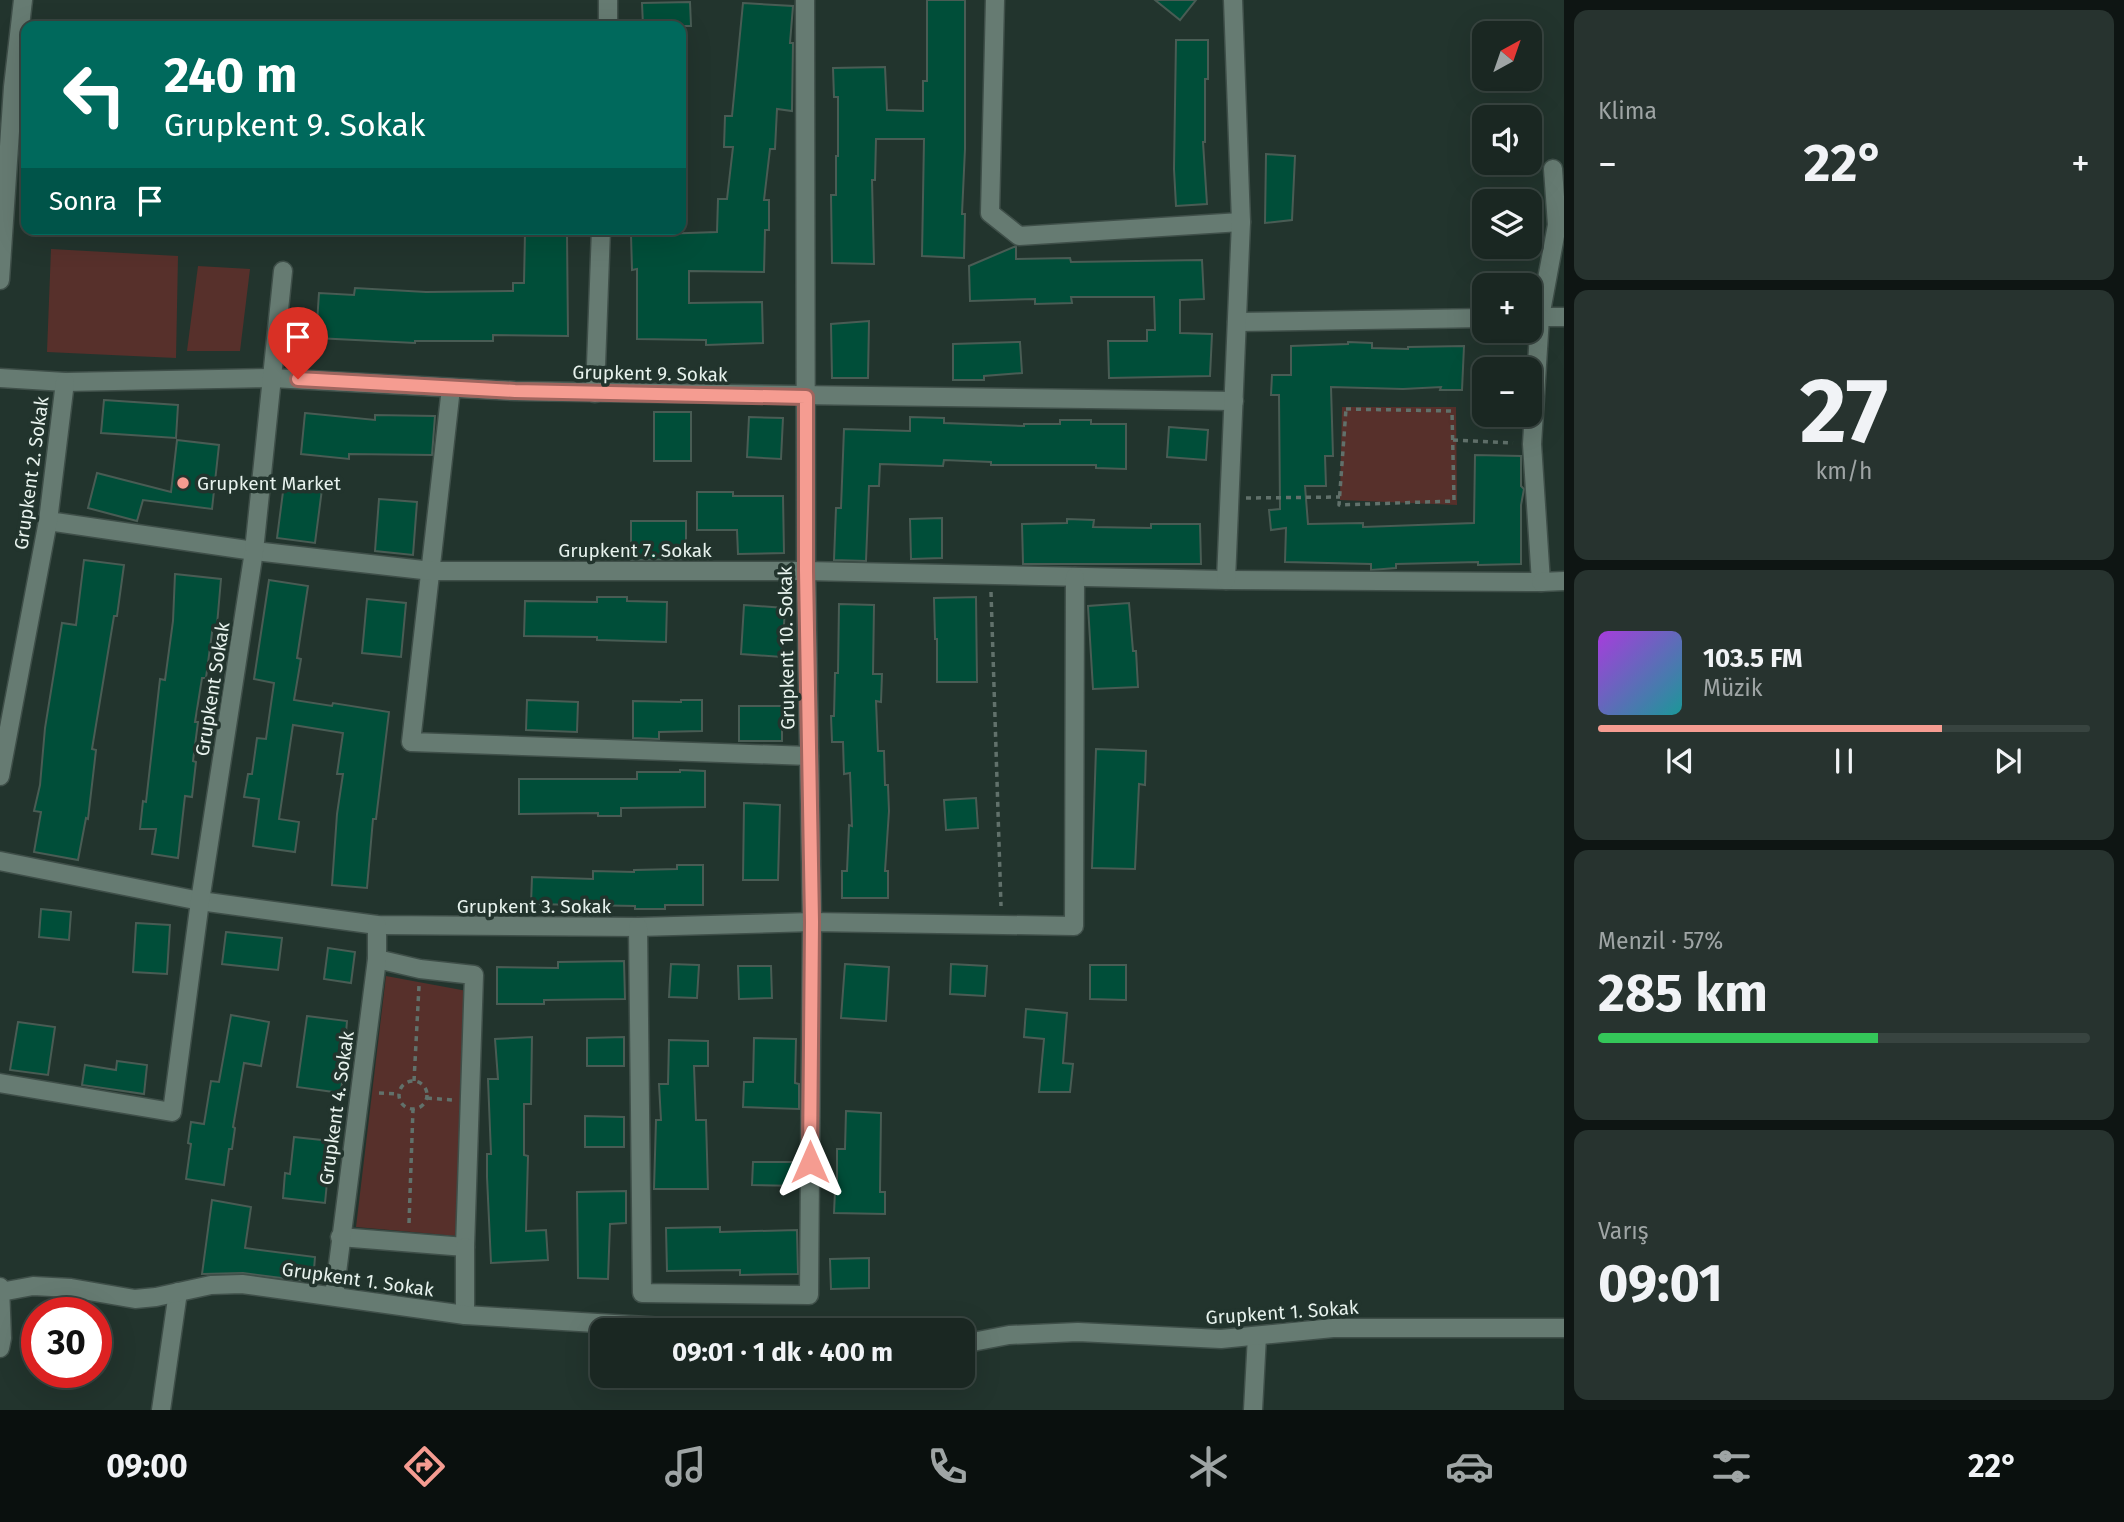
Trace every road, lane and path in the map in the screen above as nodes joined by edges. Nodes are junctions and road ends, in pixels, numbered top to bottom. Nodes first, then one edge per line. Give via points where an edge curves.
1 (23, 0) edge
2 (608, 0) edge
3 (805, 0) edge
4 (995, 0) edge
5 (1233, 0) edge
6 (607, 21) edge
7 (1553, 169) dead end
8 (1241, 222) junction
9 (1560, 225) edge
10 (601, 235) edge
11 (283, 271) dead end
12 (0, 280) edge
13 (1542, 291) edge
14 (1542, 317) edge
15 (1564, 317) edge
16 (1472, 318) edge
17 (1237, 322) junction
18 (1534, 343) edge
19 (0, 378) edge
20 (272, 378) junction
21 (65, 382) junction
22 (451, 388) junction
23 (595, 393) junction
24 (806, 397) junction
25 (1234, 401) junction
26 (1452, 440) junction
27 (1532, 444) junction
28 (1340, 497) junction
29 (1230, 498) junction
30 (48, 521) junction
31 (254, 551) junction
32 (432, 571) junction
33 (806, 571) junction
34 (990, 576) junction
35 (1075, 577) junction
36 (1226, 580) junction
37 (1564, 581) edge
38 (1541, 582) junction
39 (809, 756) junction
40 (0, 776) edge
41 (0, 861) edge
42 (200, 901) junction
43 (812, 922) junction
44 (377, 925) junction
45 (1002, 925) junction
46 (638, 927) junction
47 (377, 959) junction
48 (420, 970) junction
49 (414, 1081) junction
50 (0, 1083) edge
51 (413, 1110) junction
52 (340, 1237) junction
53 (408, 1244) junction
54 (465, 1247) junction
55 (1, 1289) edge
56 (178, 1292) junction
57 (334, 1296) junction
58 (465, 1315) junction
59 (590, 1323) edge
60 (1564, 1328) edge
61 (1256, 1336) junction
62 (975, 1342) edge
63 (0, 1348) edge
64 (161, 1410) edge
65 (1253, 1410) edge

1 - 12 street
2 - 6 street
3 - 24 street, Grupkent 10. Sokak
4 - 8 street via 990,213 1019,236
5 - 8 street
7 - 9 street
8 - 17 street
9 - 13 street
10 - 23 street
11 - 20 street, Grupkent Sokak
14 - 15 street
16 - 17 street
17 - 25 street
18 - 27 street
19 - 21 street, Grupkent 9. Sokak
20 - 21 street, Grupkent 9. Sokak
20 - 22 street, Grupkent 9. Sokak
20 - 31 street, Grupkent Sokak
21 - 30 street, Grupkent 2. Sokak
22 - 23 street, Grupkent 9. Sokak
22 - 32 street
23 - 24 street, Grupkent 9. Sokak
24 - 25 street, Grupkent 9. Sokak
24 - 33 street, Grupkent 10. Sokak
25 - 29 street
26 - 27 path
26 - 28 path via 1454,501 1339,505
26 - 28 path via 1452,411 1346,409
27 - 38 street
28 - 29 path
29 - 36 street
30 - 31 street, Grupkent 7. Sokak
30 - 40 street, Grupkent 2. Sokak
31 - 32 street, Grupkent 7. Sokak
31 - 42 street, Grupkent Sokak
32 - 33 street, Grupkent 7. Sokak
32 - 39 street via 411,742
33 - 34 street, Grupkent 7. Sokak
33 - 39 street, Grupkent 10. Sokak
34 - 35 street, Grupkent 7. Sokak
34 - 45 path
35 - 36 street, Grupkent 7. Sokak
35 - 45 street, Grupkent 3. Sokak via 1074,926
36 - 38 street, Grupkent 7. Sokak
37 - 38 street, Grupkent 7. Sokak
39 - 43 street, Grupkent 10. Sokak
41 - 42 street, Grupkent 3. Sokak
42 - 44 street, Grupkent 3. Sokak
42 - 50 street, Grupkent Sokak via 172,1112
43 - 45 street, Grupkent 3. Sokak
43 - 46 street, Grupkent 3. Sokak
43 - 46 street, Grupkent 10. Sokak via 809,1295 642,1293
44 - 46 street, Grupkent 3. Sokak
44 - 47 street, Grupkent 4. Sokak
47 - 48 street
47 - 52 street, Grupkent 4. Sokak
48 - 49 path
48 - 54 street via 474,975
49 - 51 path via 425,1089 427,1098
49 - 51 path via 405,1083 398,1094 401,1103
51 - 53 path
52 - 53 street
52 - 57 street, Grupkent 4. Sokak
53 - 54 street
54 - 58 street
55 - 56 street, Grupkent 1. Sokak via 72,1288 135,1299
55 - 63 street
56 - 57 street, Grupkent 1. Sokak via 242,1284
56 - 64 street
57 - 58 street, Grupkent 1. Sokak
58 - 59 street, Grupkent 1. Sokak
60 - 61 street, Grupkent 1. Sokak via 1333,1328
61 - 62 street, Grupkent 1. Sokak via 1221,1339 1078,1332
61 - 65 street

